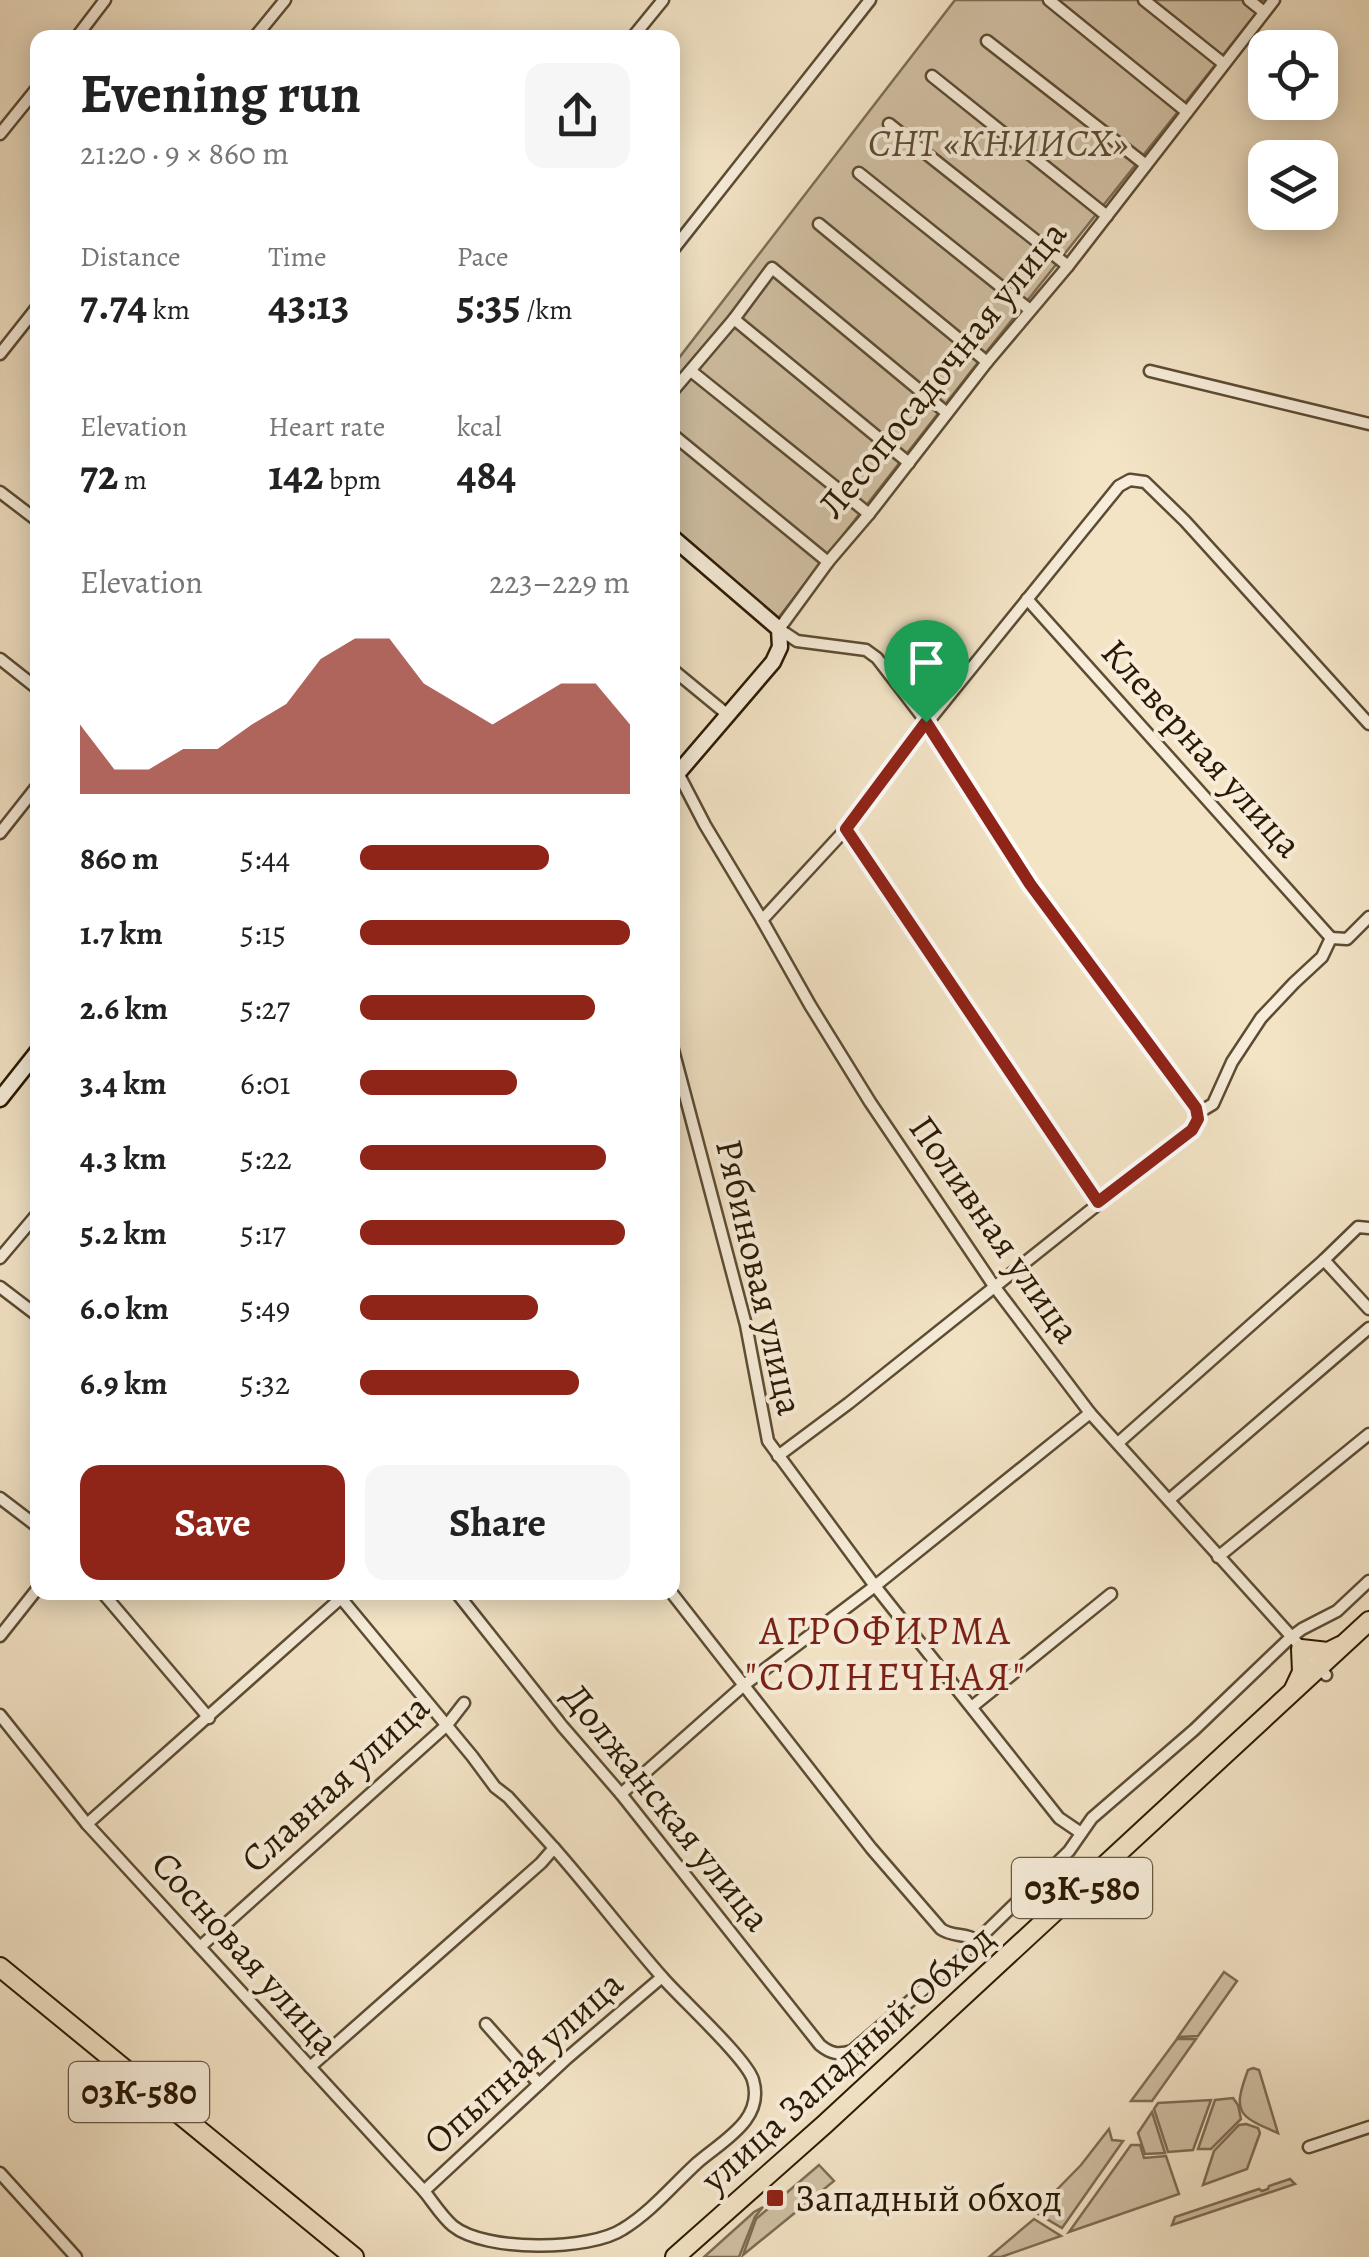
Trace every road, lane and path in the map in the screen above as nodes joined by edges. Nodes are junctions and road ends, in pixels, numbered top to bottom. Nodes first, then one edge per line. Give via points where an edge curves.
1 (104, 0) edge
2 (284, 0) edge
3 (663, 0) edge
4 (870, 0) edge
5 (1049, 0) edge
6 (1144, 0) edge
7 (1249, 0) edge
8 (1274, 0) edge
9 (1264, 12) junction
10 (82, 30) edge
11 (260, 30) edge
12 (639, 30) edge
13 (987, 41) dead end
14 (1224, 64) junction
15 (932, 76) dead end
16 (30, 97) edge
17 (1187, 112) junction
18 (889, 124) dead end
19 (0, 134) edge
20 (1146, 165) junction
21 (859, 174) dead end
22 (1107, 216) junction
23 (819, 224) dead end
24 (680, 241) edge
25 (1068, 266) junction
26 (1030, 310) junction
27 (30, 316) edge
28 (734, 319) junction
29 (0, 354) edge
30 (988, 362) junction
31 (1150, 370) dead end
32 (691, 371) junction
33 (680, 383) edge
34 (947, 413) junction
35 (1369, 424) edge
36 (680, 441) edge
37 (910, 462) junction
38 (0, 492) edge
39 (869, 514) junction
40 (30, 515) edge
41 (680, 544) edge
42 (828, 562) junction
43 (1027, 598) junction
44 (779, 629) junction
45 (0, 659) edge
46 (680, 676) edge
47 (30, 683) edge
48 (728, 715) junction
49 (926, 722) junction
50 (1369, 724) edge
51 (680, 772) edge
52 (680, 784) edge
53 (30, 796) edge
54 (846, 829) junction
55 (0, 833) edge
56 (1369, 916) edge
57 (762, 920) junction
58 (1332, 938) junction
59 (30, 1061) edge
60 (680, 1076) edge
61 (0, 1098) edge
62 (1198, 1116) junction
63 (1098, 1202) junction
64 (30, 1222) edge
65 (1369, 1228) edge
66 (0, 1258) edge
67 (1324, 1260) junction
68 (994, 1286) junction
69 (0, 1287) edge
70 (1369, 1309) edge
71 (30, 1310) edge
72 (1369, 1328) edge
73 (1090, 1412) junction
74 (1369, 1434) edge
75 (1118, 1443) junction
76 (778, 1456) junction
77 (0, 1498) edge
78 (1168, 1500) junction
79 (30, 1521) edge
80 (1218, 1557) junction
81 (1369, 1582) edge
82 (876, 1586) junction
83 (1111, 1594) dead end
84 (30, 1598) edge
85 (109, 1600) edge
86 (333, 1600) edge
87 (342, 1600) edge
88 (462, 1600) edge
89 (677, 1600) edge
90 (1369, 1621) edge
91 (1369, 1634) edge
92 (0, 1636) edge
93 (1295, 1643) junction
94 (1345, 1643) junction
95 (1322, 1672) junction
96 (744, 1685) junction
97 (1292, 1693) junction
98 (464, 1703) dead end
99 (973, 1706) junction
100 (0, 1715) edge
101 (209, 1718) junction
102 (447, 1725) junction
103 (621, 1794) junction
104 (87, 1824) junction
105 (1081, 1833) junction
106 (554, 1848) junction
107 (976, 1940) junction
108 (200, 1946) junction
109 (0, 1968) edge
110 (662, 1977) junction
111 (0, 1978) edge
112 (486, 2024) dead end
113 (310, 2067) junction
114 (539, 2084) junction
115 (1369, 2128) edge
116 (1310, 2147) dead end
117 (0, 2173) edge
118 (424, 2191) junction
119 (76, 2257) edge
120 (336, 2257) edge
121 (354, 2257) edge
122 (675, 2257) edge
123 (694, 2257) edge

1 - 10 street
2 - 11 street
3 - 12 street
4 - 24 street
5 - 17 street
6 - 14 street
7 - 9 street
8 - 9 street, Лесопосадочная улица
9 - 14 street, Лесопосадочная улица
13 - 20 street
14 - 17 street, Лесопосадочная улица
15 - 22 street
16 - 19 street
17 - 20 street, Лесопосадочная улица
18 - 25 street
20 - 22 street, Лесопосадочная улица
21 - 26 street
22 - 25 street, Лесопосадочная улица
23 - 30 street
25 - 26 street, Лесопосадочная улица
26 - 30 street, Лесопосадочная улица
27 - 29 street
28 - 32 street
28 - 34 street via 772,268
28 - 37 street
30 - 34 street, Лесопосадочная улица
31 - 35 street
32 - 33 street
32 - 39 street
34 - 37 street, Лесопосадочная улица
36 - 42 street
37 - 39 street, Лесопосадочная улица
38 - 40 street
39 - 42 street, Лесопосадочная улица
41 - 44 street
42 - 44 street, Лесопосадочная улица
43 - 49 street
43 - 50 street via 1119,486 1145,482
43 - 58 street, Клеверная улица
44 - 48 street, Лесопосадочная улица via 773,662
44 - 49 street via 797,641 866,650
45 - 47 street
46 - 48 street
48 - 51 street, Лесопосадочная улица
49 - 54 street
49 - 62 street via 1030,884
52 - 57 street, Поливная улица
53 - 55 street
54 - 57 street
54 - 63 street
56 - 58 street via 1347,939
57 - 68 street, Поливная улица via 870,1102
58 - 62 street via 1322,958 1262,1018 1213,1104
59 - 61 street
60 - 76 street, Рябиновая улица via 746,1325 768,1440
62 - 63 street via 1192,1130
63 - 68 street
64 - 66 street
65 - 67 street via 1358,1227
67 - 70 street
67 - 75 street
68 - 73 street, Поливная улица
68 - 76 street
69 - 71 street
72 - 78 street
73 - 75 street, Поливная улица
73 - 82 street
74 - 80 street
75 - 78 street, Поливная улица
76 - 82 street, Рябиновая улица
77 - 79 street
78 - 80 street, Поливная улица
80 - 93 street, Поливная улица
81 - 93 street via 1337,1611 1302,1628
82 - 96 street
82 - 99 street, Рябиновая улица
83 - 99 street
84 - 92 street
85 - 101 street
86 - 101 street
87 - 102 street
88 - 103 street, Должанская улица
89 - 96 street
90 - 94 highway, улица Западный Обход / 03К-580
91 - 95 highway, улица Западный Обход / 03К-580
93 - 94 highway via 1328,1652
93 - 95 street, Поливная улица
93 - 97 highway via 1302,1672
93 - 105 street
94 - 95 highway, улица Западный Обход / 03К-580
95 - 97 highway, улица Западный Обход / 03К-580
95 - 123 highway, улица Западный Обход / 03К-580
96 - 103 street
96 - 107 street via 940,1929
97 - 122 highway, улица Западный Обход / 03К-580
98 - 102 street, Славная улица
99 - 105 street, Рябиновая улица via 1059,1818
100 - 104 street, Сосновая улица
101 - 104 street
102 - 106 street
102 - 108 street, Славная улица
103 - 107 street, Должанская улица via 820,2045 835,2054 852,2051
104 - 108 street, Сосновая улица
105 - 107 street
106 - 110 street
106 - 113 street
108 - 113 street, Сосновая улица
109 - 121 highway, 03К-580
110 - 114 street, Опытная улица
110 - 118 street, Сосновая улица via 739,2059 754,2082 753,2106 749,2118 642,2215 605,2238 526,2246 453,2226
111 - 120 highway, 03К-580
112 - 114 street
113 - 118 street, Сосновая улица
114 - 118 street, Опытная улица
115 - 116 street
117 - 119 street

